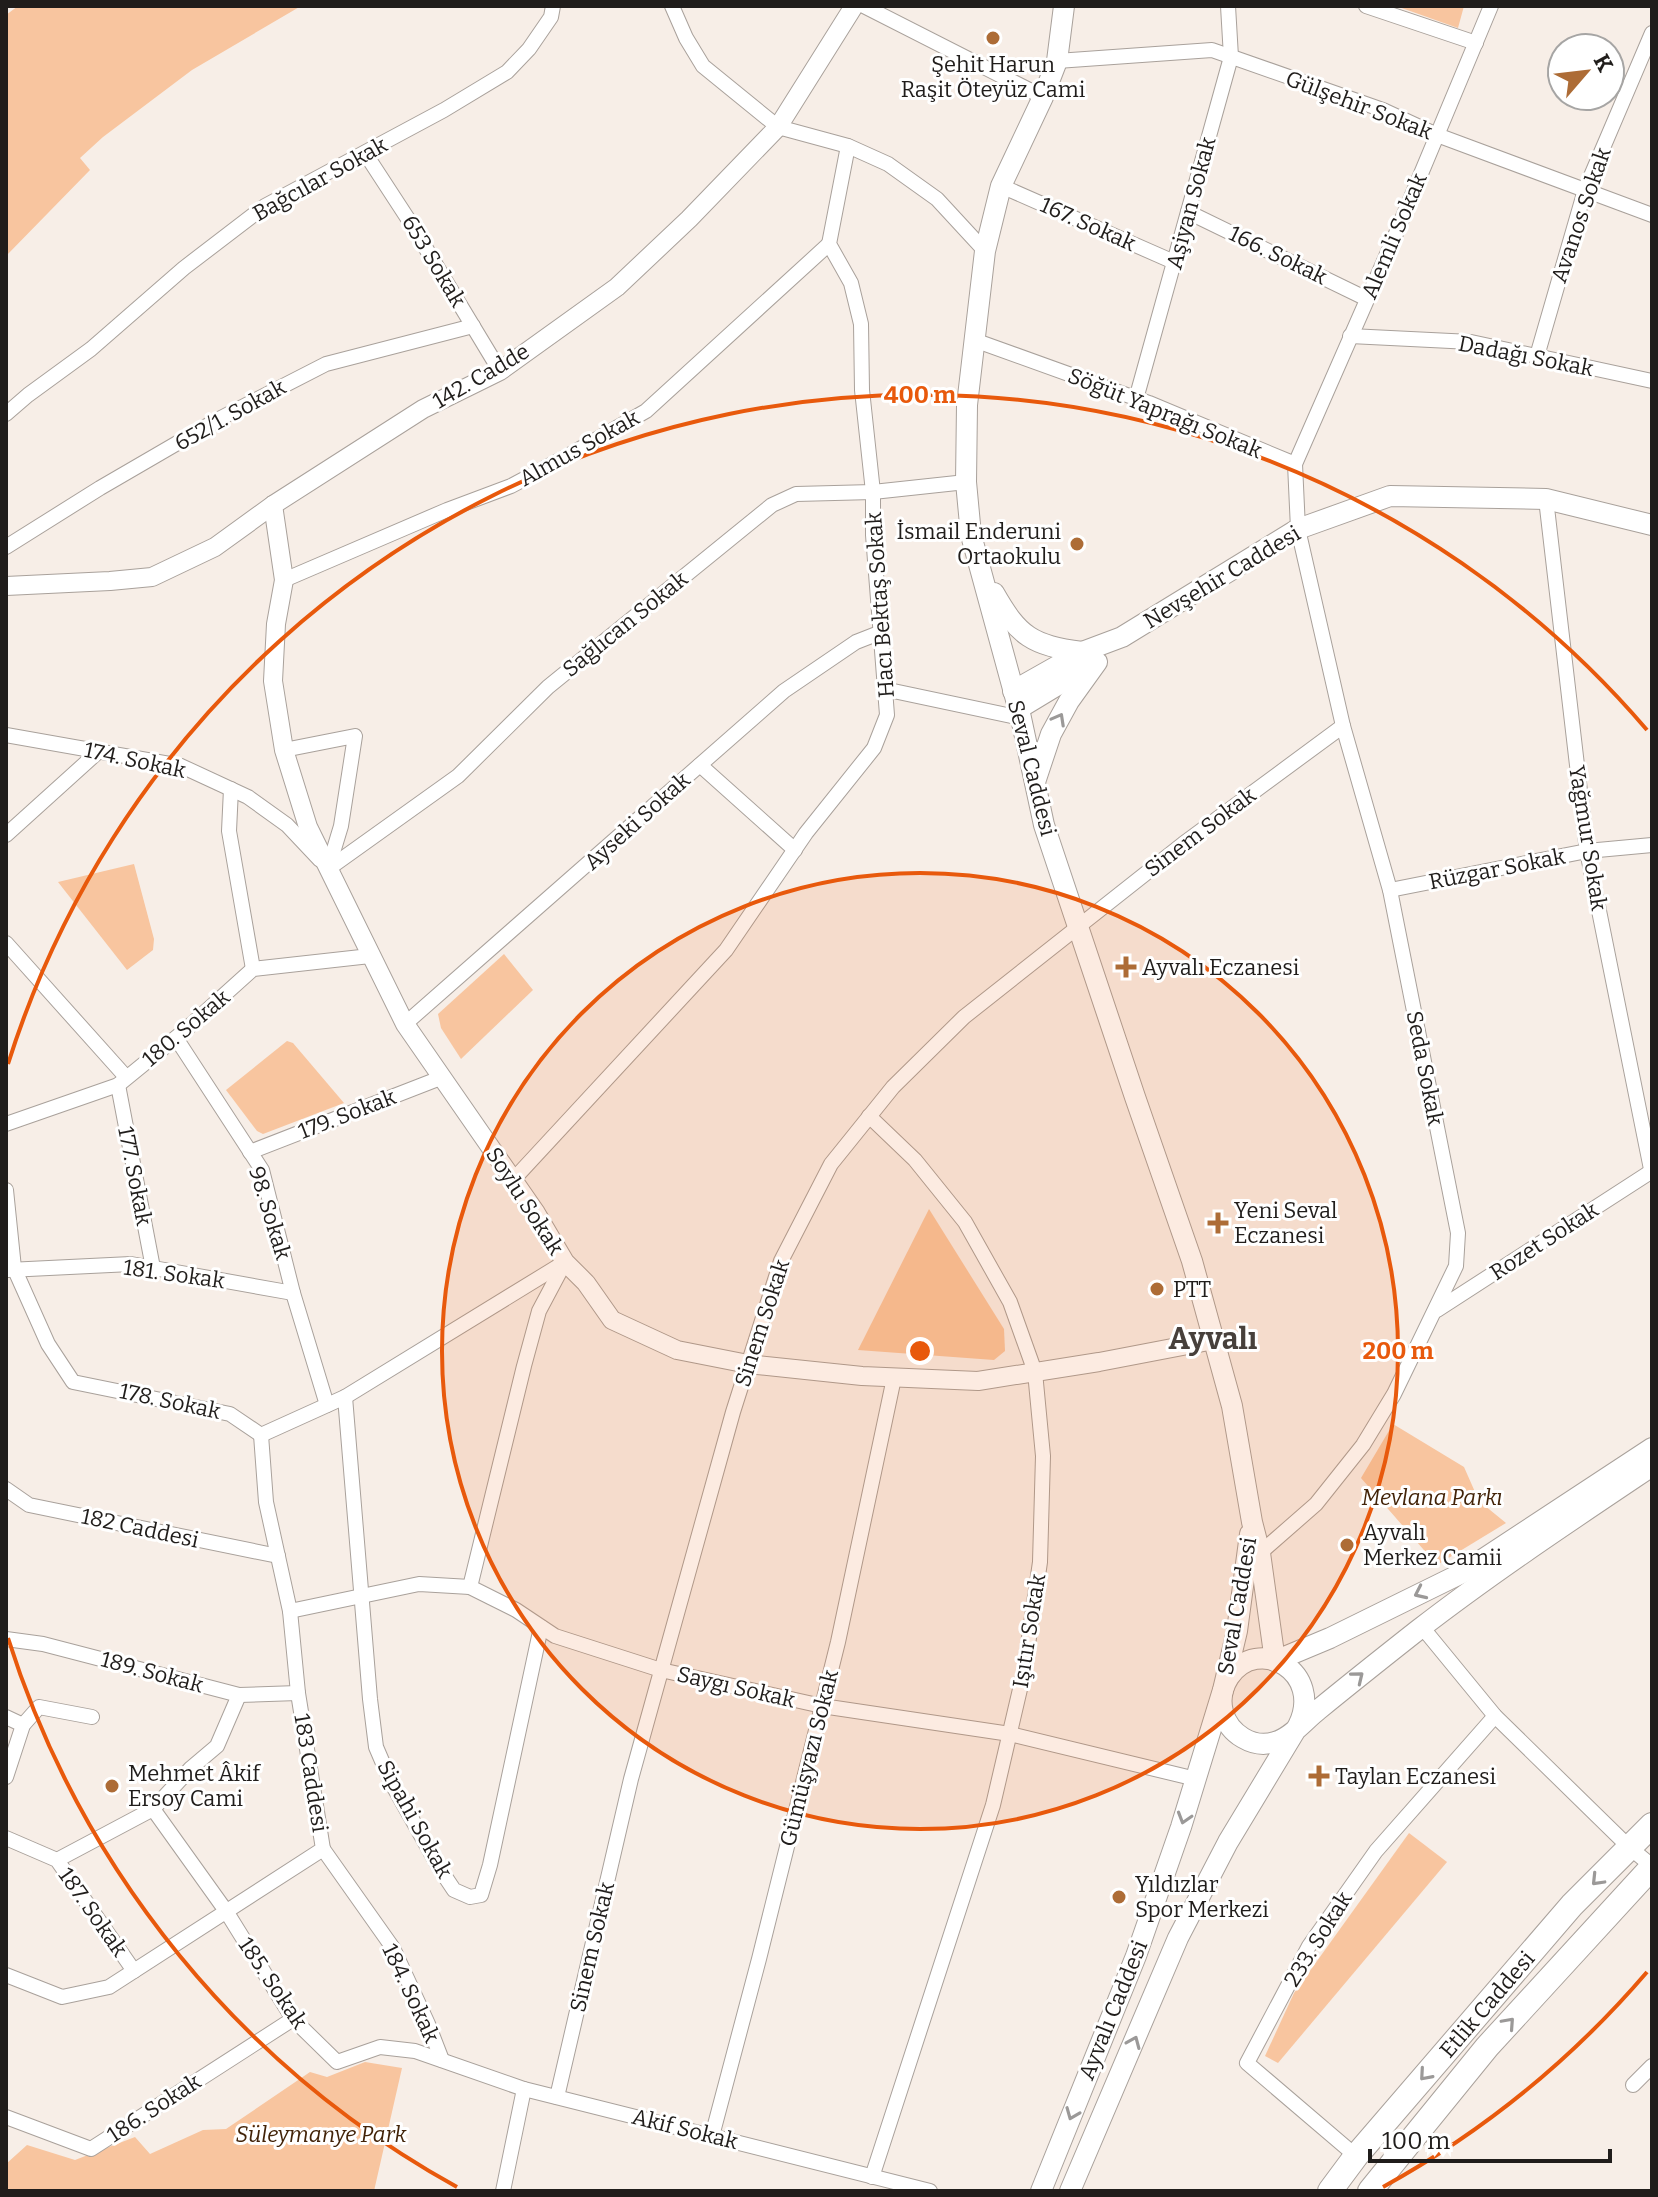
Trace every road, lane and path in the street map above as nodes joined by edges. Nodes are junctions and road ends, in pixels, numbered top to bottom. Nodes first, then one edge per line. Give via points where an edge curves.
1 (553, 6) edge
2 (672, 6) edge
3 (854, 6) edge
4 (864, 6) edge
5 (1064, 6) edge
6 (1228, 6) edge
7 (1366, 6) edge
8 (1491, 6) edge
9 (1652, 33) edge
10 (1476, 43) junction
11 (1231, 57) junction
12 (1057, 61) junction
13 (1043, 97) junction
14 (778, 127) junction
15 (1437, 135) junction
16 (848, 146) junction
17 (365, 153) junction
18 (1001, 186) junction
19 (1585, 190) junction
20 (1188, 212) junction
21 (1652, 215) edge
22 (829, 244) junction
23 (985, 251) junction
24 (1174, 262) junction
25 (1367, 299) junction
26 (473, 326) junction
27 (1350, 336) junction
28 (974, 340) junction
29 (1537, 356) junction
30 (500, 371) junction
31 (1652, 381) edge
32 (1136, 399) junction
33 (6, 414) edge
34 (1295, 464) junction
35 (966, 482) junction
36 (873, 492) junction
37 (1546, 499) junction
38 (273, 505) junction
39 (1652, 525) edge
40 (1298, 529) junction
41 (6, 547) edge
42 (980, 568) junction
43 (284, 580) junction
44 (6, 586) edge
45 (879, 633) junction
46 (1090, 657) junction
47 (884, 689) junction
48 (1018, 706) junction
49 (1343, 726) junction
50 (6, 735) edge
51 (284, 750) junction
52 (99, 751) junction
53 (700, 765) junction
54 (1035, 782) junction
55 (231, 789) junction
56 (6, 835) edge
57 (1652, 845) edge
58 (795, 850) junction
59 (1587, 851) junction
60 (328, 869) junction
61 (1390, 890) junction
62 (1078, 928) junction
63 (6, 943) edge
64 (370, 956) junction
65 (253, 969) junction
66 (405, 1024) junction
67 (176, 1038) junction
68 (443, 1077) junction
69 (122, 1081) junction
70 (869, 1116) junction
71 (6, 1124) edge
72 (250, 1152) junction
73 (1652, 1173) edge
74 (513, 1180) junction
75 (6, 1190) edge
76 (565, 1262) junction
77 (153, 1268) junction
78 (10, 1269) edge
79 (293, 1293) junction
80 (1436, 1311) junction
81 (1214, 1340) junction
82 (748, 1364) junction
83 (1035, 1372) junction
84 (894, 1378) junction
85 (345, 1397) junction
86 (327, 1405) junction
87 (261, 1435) junction
88 (1652, 1448) edge
89 (1652, 1466) edge
90 (6, 1489) edge
91 (1252, 1522) junction
92 (1260, 1553) junction
93 (278, 1556) junction
94 (470, 1587) junction
95 (362, 1596) junction
96 (290, 1611) junction
97 (541, 1627) junction
98 (1422, 1627) junction
99 (6, 1639) edge
100 (1275, 1661) junction
101 (661, 1670) junction
102 (1223, 1690) junction
103 (298, 1693) junction
104 (239, 1695) junction
105 (822, 1706) junction
106 (1495, 1716) junction
107 (6, 1717) edge
108 (92, 1717) dead end
109 (23, 1725) junction
110 (1298, 1726) junction
111 (1010, 1734) junction
112 (6, 1777) edge
113 (1196, 1779) junction
114 (153, 1809) junction
115 (1652, 1825) edge
116 (6, 1838) edge
117 (1629, 1847) junction
118 (323, 1849) junction
119 (57, 1860) junction
120 (1652, 1866) edge
121 (226, 1911) junction
122 (134, 1971) junction
123 (6, 1975) edge
124 (293, 2019) junction
125 (442, 2060) junction
126 (1652, 2066) edge
127 (1633, 2085) dead end
128 (524, 2089) junction
129 (557, 2097) junction
130 (6, 2117) edge
131 (712, 2136) junction
132 (1356, 2156) junction
133 (872, 2177) junction
134 (503, 2191) edge
135 (930, 2191) edge
136 (1041, 2191) edge
137 (1070, 2191) edge
138 (1330, 2191) edge
139 (1370, 2191) edge

1 - 17 street, Bağcılar Sokak via 529,49 507,72
2 - 14 street via 703,66
3 - 14 street, 142. Cadde
4 - 13 street
5 - 12 main road, Seval Caddesi
6 - 11 street, Aşiyan Sokak
7 - 10 street
8 - 10 street, Alemli Sokak
9 - 19 street, Avanos Sokak
10 - 15 street, Alemli Sokak
11 - 12 street, Gülşehir Sokak via 1212,50
11 - 15 street, Gülşehir Sokak via 1383,110
11 - 20 street, Aşiyan Sokak
12 - 13 main road, Seval Caddesi
13 - 18 main road, Seval Caddesi
14 - 16 street
14 - 30 street, 142. Cadde via 617,287
15 - 19 street, Gülşehir Sokak
15 - 25 street, Alemli Sokak
16 - 22 street
16 - 23 street via 888,164 937,199
17 - 26 street, 653 Sokak
17 - 33 street, Bağcılar Sokak via 265,206
18 - 23 main road, Seval Caddesi
18 - 24 street, 167. Sokak
19 - 21 street, Gülşehir Sokak
19 - 29 street, Avanos Sokak
20 - 24 street, Aşiyan Sokak
20 - 25 street, 166. Sokak
22 - 36 street, Hacı Bektaş Sokak via 851,283 861,324
22 - 43 street, Almus Sokak via 646,411 511,486
23 - 28 main road, Seval Caddesi
24 - 32 street, Aşiyan Sokak
25 - 27 street, Alemli Sokak
26 - 30 street, 653 Sokak
26 - 41 street, 652/1. Sokak via 326,364 217,420
27 - 29 street, Dadağı Sokak via 1471,342
27 - 34 street, Alemli Sokak
28 - 32 street, Söğüt Yaprağı Sokak
28 - 35 main road, Seval Caddesi
29 - 31 street, Dadağı Sokak
30 - 38 street, 142. Cadde via 423,409
32 - 34 street, Söğüt Yaprağı Sokak
34 - 40 street
35 - 36 street, Sağlıcan Sokak
35 - 42 main road, Seval Caddesi
36 - 45 street, Hacı Bektaş Sokak
36 - 60 street, Sağlıcan Sokak via 796,494 772,505 548,687 458,776
37 - 39 main road, Nevşehir Caddesi
37 - 40 main road, Nevşehir Caddesi via 1390,496
37 - 59 street, Yağmur Sokak
38 - 43 street, Soylu Sokak
38 - 44 street, 142. Cadde via 215,547 152,577
40 - 46 main road, Nevşehir Caddesi
40 - 49 street, Seda Sokak
42 - 46 main road via 1006,615 1027,638
42 - 48 main road, Seval Caddesi
43 - 51 street, Soylu Sokak via 273,681
45 - 47 street, Hacı Bektaş Sokak
45 - 53 street, Ayseki Sokak via 856,642 784,691
46 - 48 main road, Nevşehir Caddesi
54 -> 46 main road via 1051,734
47 - 48 street
47 - 58 street, Hacı Bektaş Sokak via 887,715 874,748
48 - 54 main road, Seval Caddesi
49 - 61 street, Seda Sokak
49 - 62 street, Sinem Sokak
50 - 52 street, 174. Sokak
51 - 60 street, Soylu Sokak via 308,827
51 - 60 street via 355,736 341,826
52 - 55 street, 174. Sokak via 181,766
52 - 56 street
53 - 58 street
53 - 66 street, Ayseki Sokak
54 - 62 main road, Seval Caddesi
55 - 60 street, 174. Sokak via 287,825
55 - 65 street via 229,831
57 - 59 street, Rüzgar Sokak
58 - 74 street, Hacı Bektaş Sokak via 726,950
59 - 61 street, Rüzgar Sokak
59 - 73 street, Yağmur Sokak
60 - 64 street, Soylu Sokak
61 - 80 street, Seda Sokak via 1458,1233 1456,1266
62 - 70 street, Sinem Sokak via 964,1017
62 - 81 main road, Seval Caddesi
63 - 69 street
64 - 65 street
64 - 66 street, Soylu Sokak
65 - 67 street, 180. Sokak
66 - 68 street, Soylu Sokak
67 - 69 street, 180. Sokak
67 - 72 street, 98. Sokak
68 - 72 street, 179. Sokak
68 - 74 street, Soylu Sokak
69 - 71 street, 180. Sokak
69 - 77 street, 177. Sokak
70 - 82 street, Sinem Sokak via 831,1164 781,1261
70 - 83 street, Işıtır Sokak via 915,1160 965,1222 1010,1302
72 - 79 street, 98. Sokak via 262,1170
73 - 80 street, Rozet Sokak
74 - 76 street, Soylu Sokak
75 - 78 street, 178. Sokak
76 - 82 street, Soylu Sokak via 612,1320 677,1350
76 - 85 street
76 - 94 street via 539,1311
77 - 78 street, 181. Sokak via 131,1264
77 - 79 street, 181. Sokak
78 - 87 street, 178. Sokak via 73,1382 230,1414
79 - 86 street, 98. Sokak
80 - 92 street, Seda Sokak via 1363,1445 1316,1504
81 - 83 street, Soylu Sokak
81 - 91 main road, Seval Caddesi via 1232,1406
82 - 84 street, Soylu Sokak
82 - 101 street, Sinem Sokak
83 - 84 street, Soylu Sokak via 978,1381
83 - 111 street, Işıtır Sokak via 1043,1456 1040,1562
84 - 105 street, Gümüşyazı Sokak
85 - 86 street
85 - 95 street, Sipahi Sokak
86 - 87 street
87 - 93 street, 183 Caddesi via 266,1502
88 -> 100 main road, Ayvalı Caddesi via 1462,1573
89 - 98 main road, Ayvalı Caddesi
90 - 93 street, 182 Caddesi via 29,1505
91 - 92 main road, Seval Caddesi
91 - 102 main road, Seval Caddesi
92 - 100 main road, Seval Caddesi
93 - 96 street, 183 Caddesi
94 - 95 street, Saygı Sokak via 419,1584
94 - 97 street, Saygı Sokak
95 - 96 street, Saygı Sokak
95 - 97 street, Sipahi Sokak via 376,1747 440,1869 454,1890 470,1897 481,1895 490,1865
96 - 103 street, 183 Caddesi
97 - 101 street, Saygı Sokak
98 - 106 street
110 -> 98 main road, Ayvalı Caddesi
99 - 104 street, 189. Sokak
100 - 102 main road, Ayvalı Caddesi via 1262,1659 1237,1668
100 - 110 main road, Ayvalı Caddesi via 1288,1667 1304,1688 1304,1714
101 - 105 street, Saygı Sokak
101 - 129 street, Sinem Sokak
102 - 110 main road, Ayvalı Caddesi via 1225,1719 1245,1740 1274,1743
102 - 113 main road, Ayvalı Caddesi
103 - 104 street, 189. Sokak
103 - 118 street, 183 Caddesi
104 - 114 street via 217,1746
105 - 111 street, Saygı Sokak
105 - 131 street, Gümüşyazı Sokak
106 - 117 street
106 - 132 street, 233. Sokak via 1376,1851 1309,1946 1247,2063
107 - 109 street
108 - 109 street via 39,1707
109 - 112 street
137 -> 110 main road, Ayvalı Caddesi via 1178,1938
111 - 113 street, Saygı Sokak
111 - 133 street, Işıtır Sokak via 993,1805
113 -> 136 main road, Ayvalı Caddesi via 1136,1956
114 - 119 street
114 - 121 street, 185. Sokak
115 - 117 main road, Etlik Caddesi
116 - 119 street, 187. Sokak
117 - 120 street
117 -> 132 main road, Etlik Caddesi via 1572,1905
118 - 121 street, 183 Caddesi
118 - 125 street, 184. Sokak via 393,1948
119 - 122 street, 187. Sokak
139 -> 120 main road, Etlik Caddesi via 1487,2047
121 - 122 street, 183 Caddesi
121 - 124 street, 185. Sokak
122 - 123 street, 183 Caddesi via 109,1987 62,1997
124 - 125 street, 185. Sokak via 337,2062 380,2047
124 - 130 street, 186. Sokak via 91,2149
125 - 128 street, Akif Sokak
126 - 127 street
128 - 129 street, Akif Sokak
128 - 134 street
129 - 131 street, Akif Sokak
131 - 133 street, Akif Sokak
132 - 138 main road, Etlik Caddesi
133 - 135 street, Akif Sokak

